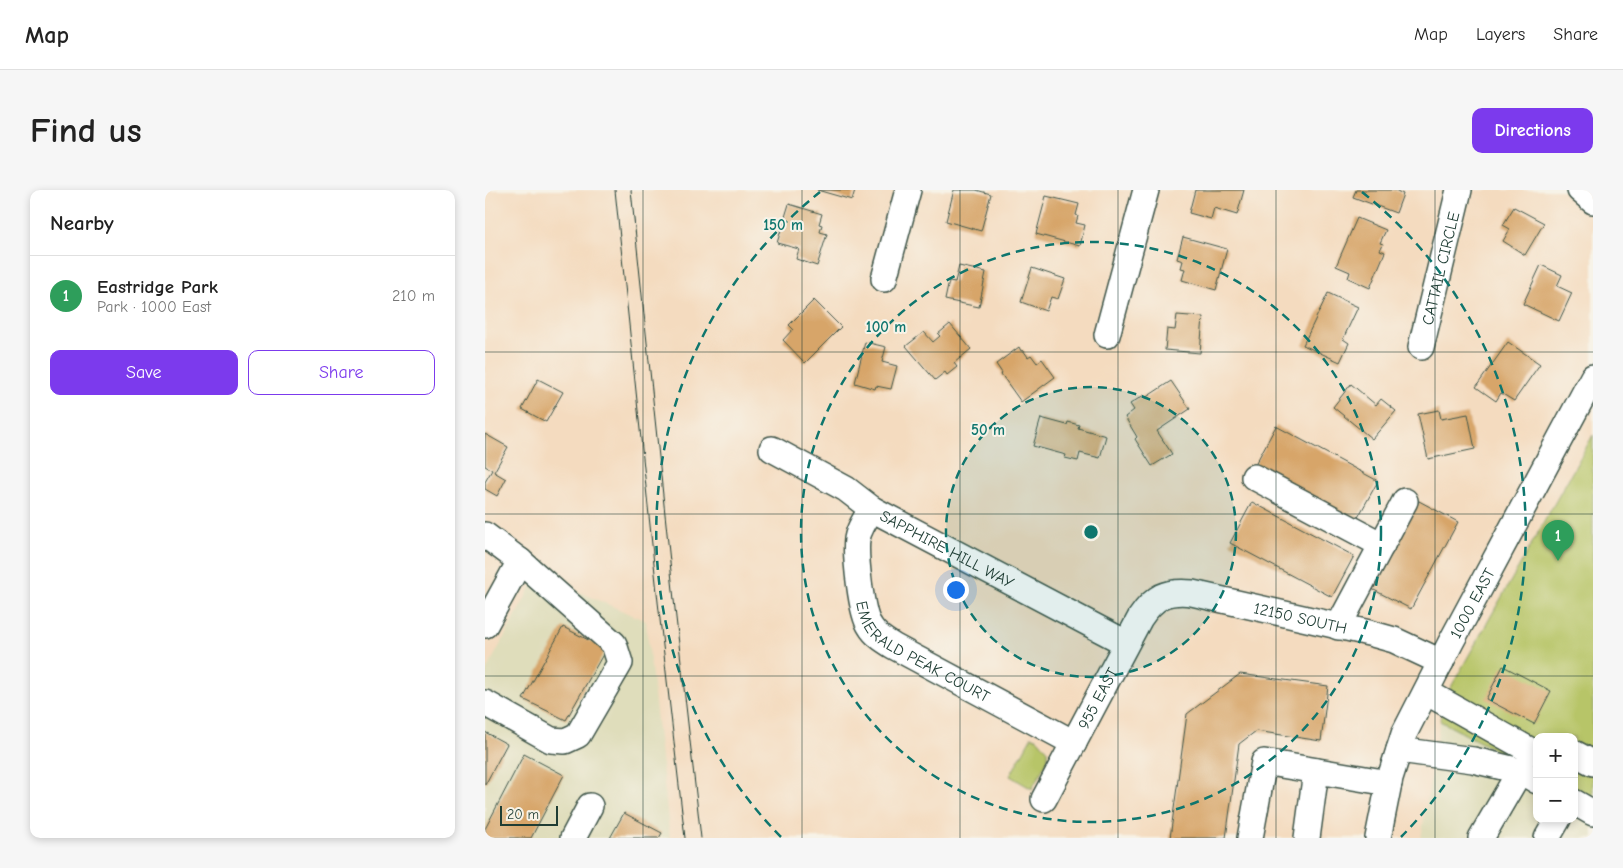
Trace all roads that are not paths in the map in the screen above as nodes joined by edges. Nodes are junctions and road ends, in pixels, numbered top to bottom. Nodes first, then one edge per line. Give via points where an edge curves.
1 (908, 190) edge
2 (1147, 190) edge
3 (1459, 190) edge
4 (1580, 190) edge
5 (1593, 201) edge
6 (884, 279) dead end
7 (1107, 335) dead end
8 (1421, 347) dead end
9 (1593, 378) edge
10 (772, 449) dead end
11 (1254, 477) dead end
12 (1405, 501) dead end
13 (872, 508) junction
14 (485, 536) edge
15 (1382, 545) junction
16 (520, 561) junction
17 (1155, 600) joint
18 (485, 625) edge
19 (1338, 627) junction
20 (1126, 643) junction
21 (1441, 662) junction
22 (1426, 692) junction
23 (485, 703) edge
24 (1074, 743) junction
25 (1399, 750) junction
26 (1533, 752) edge
27 (1578, 755) edge
28 (1593, 763) edge
29 (1316, 771) junction
30 (1528, 776) edge
31 (1389, 783) junction
32 (1044, 799) dead end
33 (1578, 804) edge
34 (590, 806) dead end
35 (1593, 813) edge
36 (1556, 823) edge
37 (573, 838) edge
38 (1250, 838) edge
39 (1307, 838) edge
40 (1378, 838) edge
41 (1481, 838) edge
42 (1547, 838) edge

1 - 6 street
2 - 7 street
3 - 8 street, CATTAIL CIRCLE
4 - 5 street
9 - 21 street, 1000 EAST
10 - 13 street, SAPPHIRE HILL WAY via 846,489
11 - 15 street
12 - 15 street
13 - 20 street, SAPPHIRE HILL WAY
13 - 24 street, EMERALD PEAK COURT via 857,540 864,610 870,627 893,646
14 - 16 street
15 - 19 street
16 - 18 street
16 - 23 street via 613,644 619,662 578,735 565,741 551,740
17 - 19 street, 12150 SOUTH via 1183,592
17 - 20 street, 955 EAST
19 - 21 street, 12150 SOUTH via 1394,640
20 - 24 street, 955 EAST
21 - 22 street, 1000 EAST
22 - 25 street, 1000 EAST
22 - 26 street
24 - 32 street, 955 EAST
25 - 30 street via 1473,760
25 - 31 street, 1000 EAST
27 - 28 street
29 - 31 street
29 - 38 street via 1264,762
29 - 39 street
30 - 41 street
31 - 40 street, 1000 EAST
33 - 35 street
34 - 37 street
36 - 42 street

